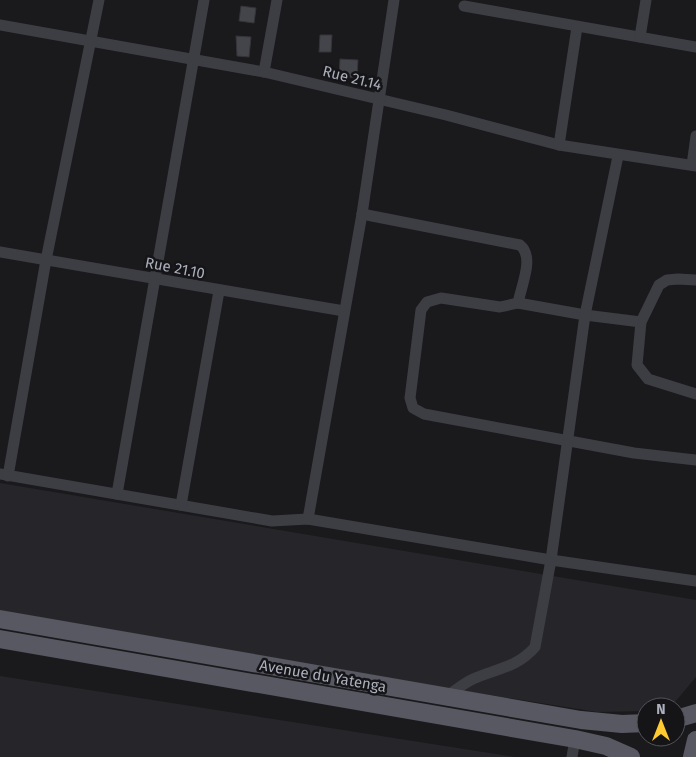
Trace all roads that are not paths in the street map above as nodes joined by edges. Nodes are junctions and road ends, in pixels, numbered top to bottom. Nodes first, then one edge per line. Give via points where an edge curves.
1 (99, 0) edge
2 (204, 0) edge
3 (277, 0) edge
4 (394, 0) edge
5 (646, 0) edge
6 (464, 6) dead end
7 (0, 25) edge
8 (577, 27) junction
9 (640, 37) junction
10 (92, 41) junction
11 (696, 46) edge
12 (193, 59) junction
13 (264, 72) junction
14 (377, 100) junction
15 (696, 136) edge
16 (559, 145) junction
17 (618, 156) junction
18 (694, 165) edge
19 (362, 214) junction
20 (0, 252) edge
21 (46, 260) junction
22 (155, 279) junction
23 (696, 280) edge
24 (219, 291) junction
25 (518, 303) junction
26 (344, 311) junction
27 (585, 315) junction
28 (641, 322) junction
29 (696, 394) edge
30 (567, 440) junction
31 (696, 460) edge
32 (4, 475) edge
33 (116, 494) junction
34 (181, 505) junction
35 (308, 519) junction
36 (551, 560) junction
37 (696, 581) edge
38 (0, 619) edge
39 (0, 639) edge
40 (371, 685) junction
41 (447, 696) junction
42 (368, 703) junction
43 (636, 723) edge
44 (576, 739) junction
45 (696, 740) edge
46 (572, 757) edge
47 (631, 757) edge
48 (692, 757) edge

1 - 10 street
2 - 12 street
3 - 13 street
4 - 14 street
5 - 9 street
6 - 8 street
7 - 10 street, Rue 21.14
8 - 9 street
8 - 16 street
9 - 11 street
10 - 12 street, Rue 21.14
10 - 21 street
12 - 13 street, Rue 21.14
12 - 22 street
13 - 14 street, Rue 21.14
14 - 16 street, Rue 21.14
14 - 19 street
15 - 18 street
16 - 17 street, Rue 21.14
17 - 18 street, Rue 21.14
17 - 27 street
19 - 25 street via 520,244 528,257
19 - 26 street
20 - 21 street, Rue 21.10
21 - 22 street, Rue 21.10
21 - 32 street
22 - 24 street, Rue 21.10
22 - 33 street
23 - 28 street via 672,280 658,285
24 - 26 street, Rue 21.10
24 - 34 street
25 - 27 street
25 - 30 street via 500,307 441,298 427,302 421,310 410,398 413,408 424,414
26 - 35 street
27 - 28 street
27 - 30 street
28 - 29 street via 637,365 648,379
30 - 31 street via 634,453
30 - 36 street
32 - 33 street
33 - 34 street
34 - 35 street via 272,521
35 - 36 street
36 - 37 street
36 - 41 street via 535,647 510,666 472,679
38 - 40 main road, Avenue du Yatenga
39 - 42 main road, Avenue du Yatenga
40 - 41 main road, Avenue du Yatenga
40 - 42 main road
41 - 43 main road, Avenue du Yatenga via 581,720
42 - 44 main road, Avenue du Yatenga
44 - 46 street
44 - 47 main road, Avenue du Yatenga via 606,746
45 - 48 main road

